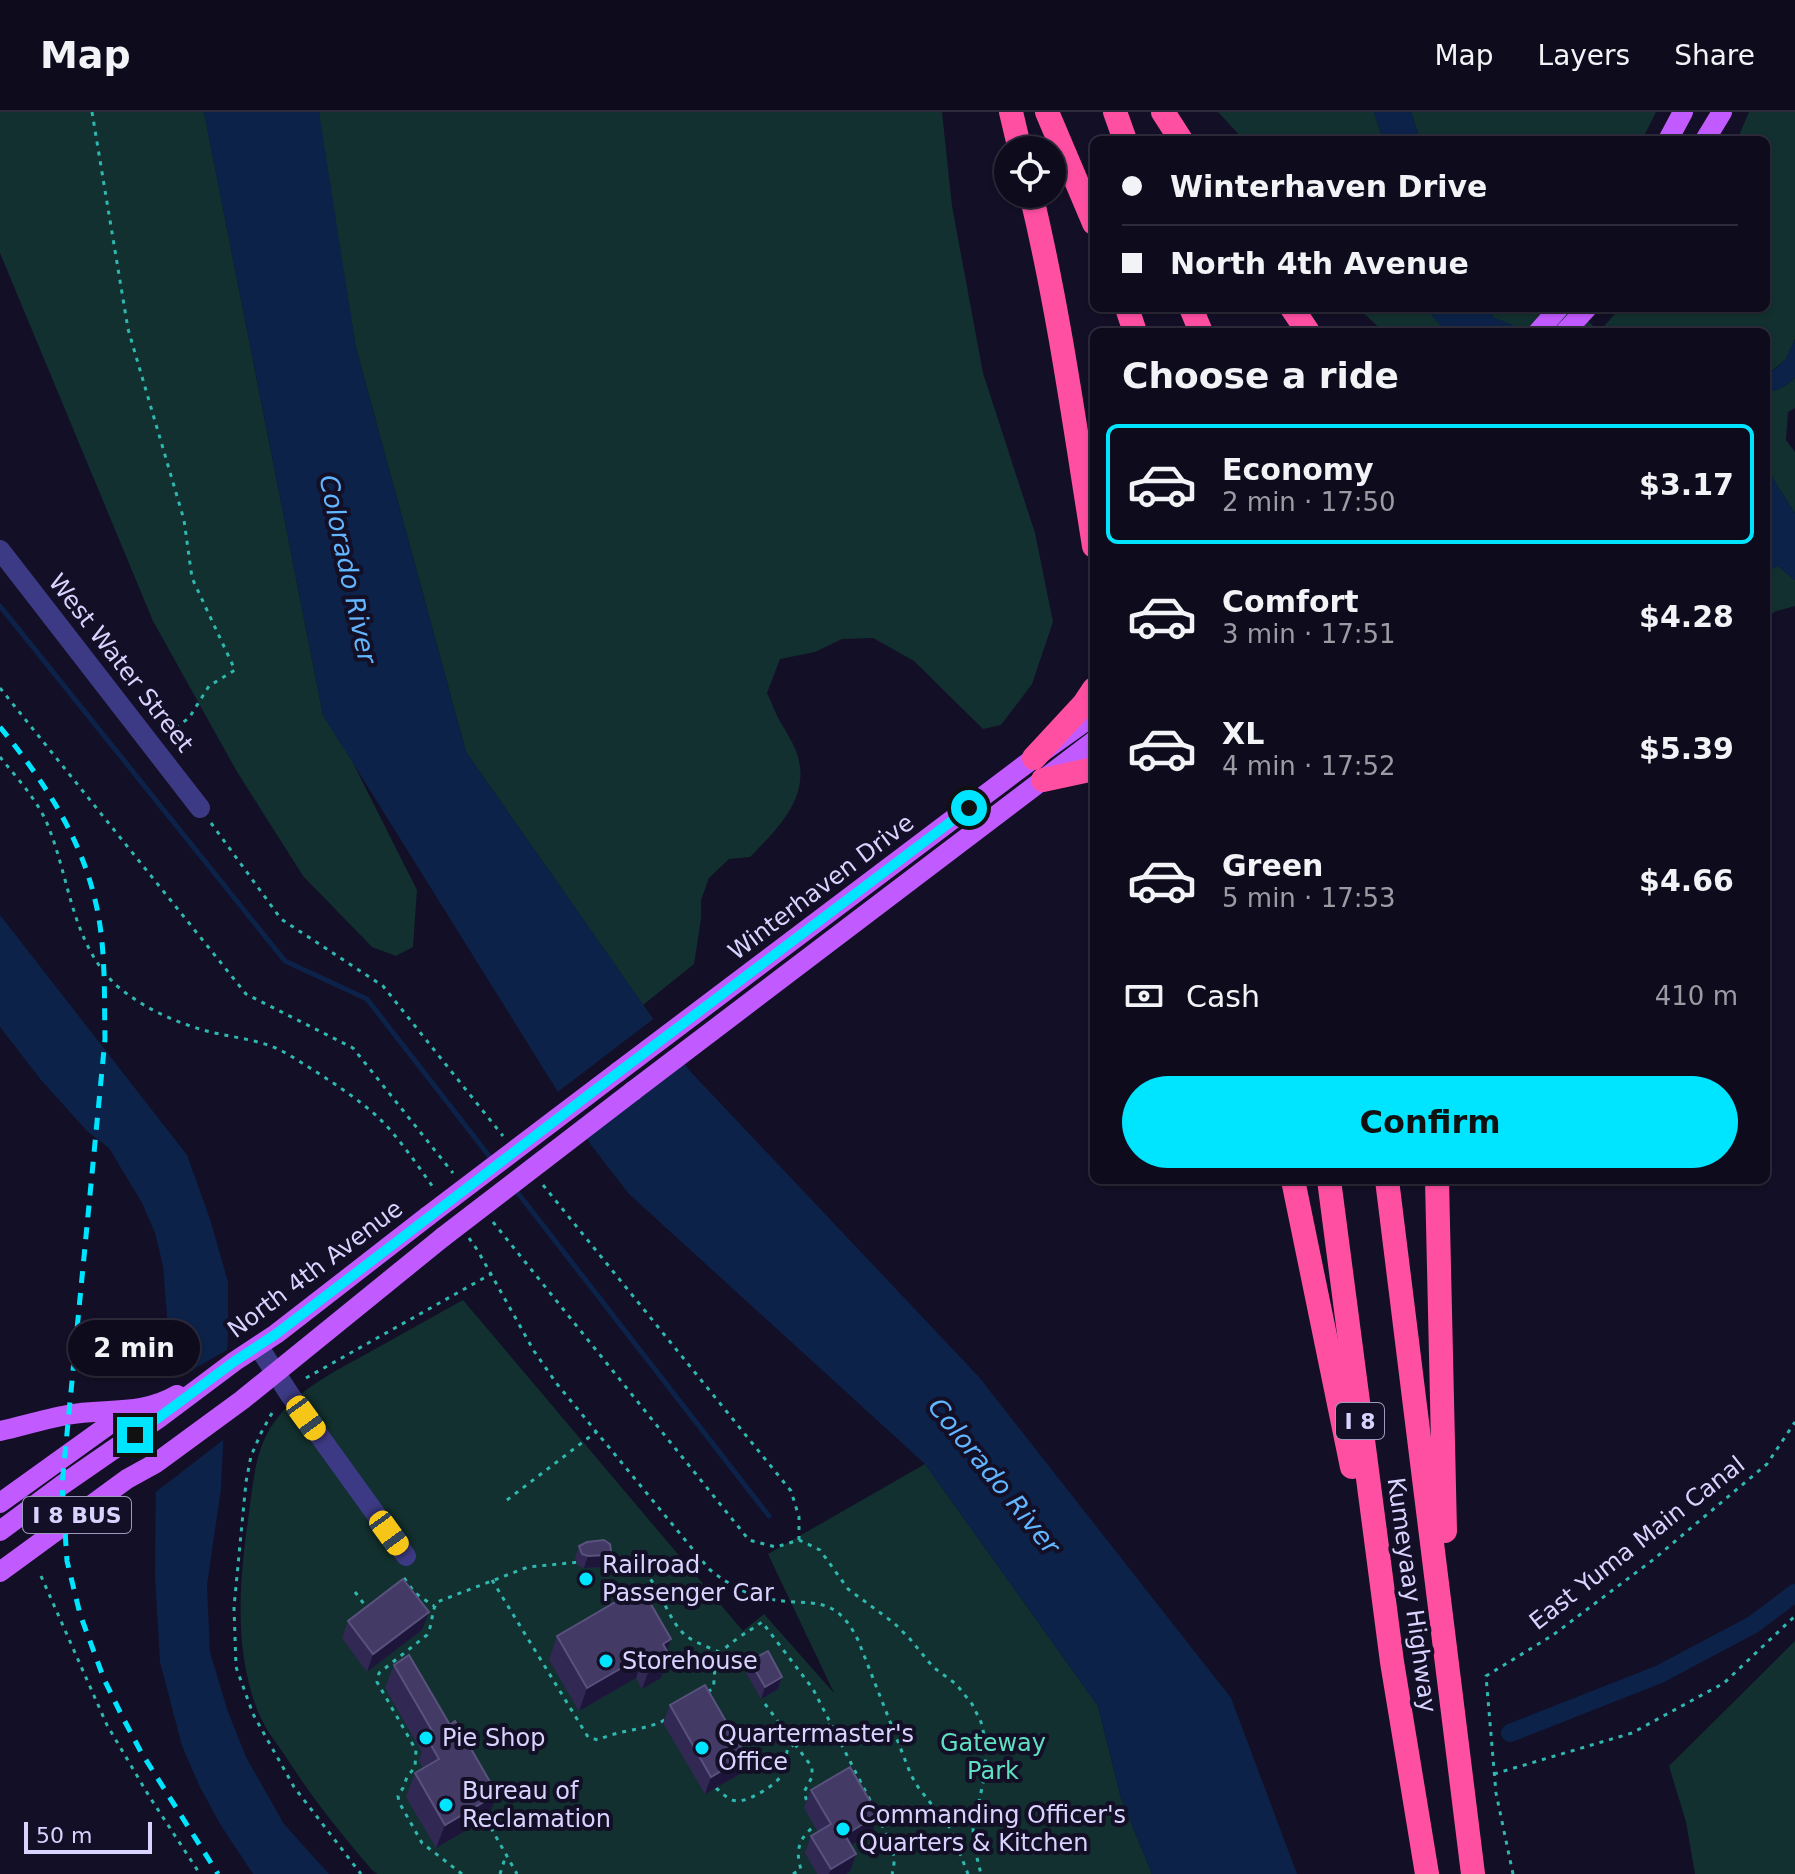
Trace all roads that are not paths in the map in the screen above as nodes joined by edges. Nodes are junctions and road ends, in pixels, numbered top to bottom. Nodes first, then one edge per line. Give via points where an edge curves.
1 (1011, 112) edge
2 (1047, 112) edge
3 (1115, 112) edge
4 (1163, 112) edge
5 (1683, 112) edge
6 (1722, 112) edge
7 (1017, 136) edge
8 (1124, 136) edge
9 (1178, 136) edge
10 (1670, 136) edge
11 (1707, 136) edge
12 (1034, 208) edge
13 (1090, 214) edge
14 (1556, 312) edge
15 (1582, 312) edge
16 (1542, 328) edge
17 (1568, 328) edge
18 (1090, 521) edge
19 (0, 550) edge
20 (1090, 695) edge
21 (1090, 719) edge
22 (1090, 743) edge
23 (1038, 769) junction
24 (1090, 769) edge
25 (200, 808) dead end
26 (618, 1072) joint
27 (1294, 1184) edge
28 (1330, 1184) edge
29 (1387, 1184) edge
30 (1437, 1184) edge
31 (258, 1346) junction
32 (276, 1372) junction
33 (161, 1410) junction
34 (128, 1411) junction
35 (0, 1431) edge
36 (0, 1503) edge
37 (0, 1531) edge
38 (406, 1556) dead end
39 (0, 1572) edge
40 (1447, 1661) junction
41 (1392, 1662) junction
42 (1427, 1874) edge
43 (1473, 1874) edge

1 - 7 highway
2 - 13 highway
3 - 8 highway
4 - 9 highway
5 - 10 main road
6 - 11 main road
12 - 18 highway
14 - 16 main road
15 - 17 main road
19 - 25 street, West Water Street
20 - 23 highway
21 - 23 main road, Winterhaven Drive / I 8 BUS
22 - 23 main road, Winterhaven Drive / I 8 BUS
23 - 24 highway
23 - 26 main road, Winterhaven Drive / I 8 BUS via 948,824
23 - 32 main road, Winterhaven Drive / I 8 BUS, bridge via 961,842 443,1237
26 - 31 main road, North 4th Avenue / I 8 BUS, bridge
27 - 41 highway
28 - 41 highway, Kumeyaay Highway / I 8
29 - 40 highway, Kumeyaay Highway / I 8
30 - 40 highway
31 - 32 street
31 - 33 main road, North 4th Avenue / I 8 BUS
32 - 38 street
32 - 39 main road, I 8 BUS
33 - 34 main road
33 - 37 main road, North 4th Avenue / I 8 BUS
34 - 35 main road via 69,1414
34 - 36 main road
40 - 43 highway, Kumeyaay Highway / I 8
41 - 42 highway, Kumeyaay Highway / I 8

